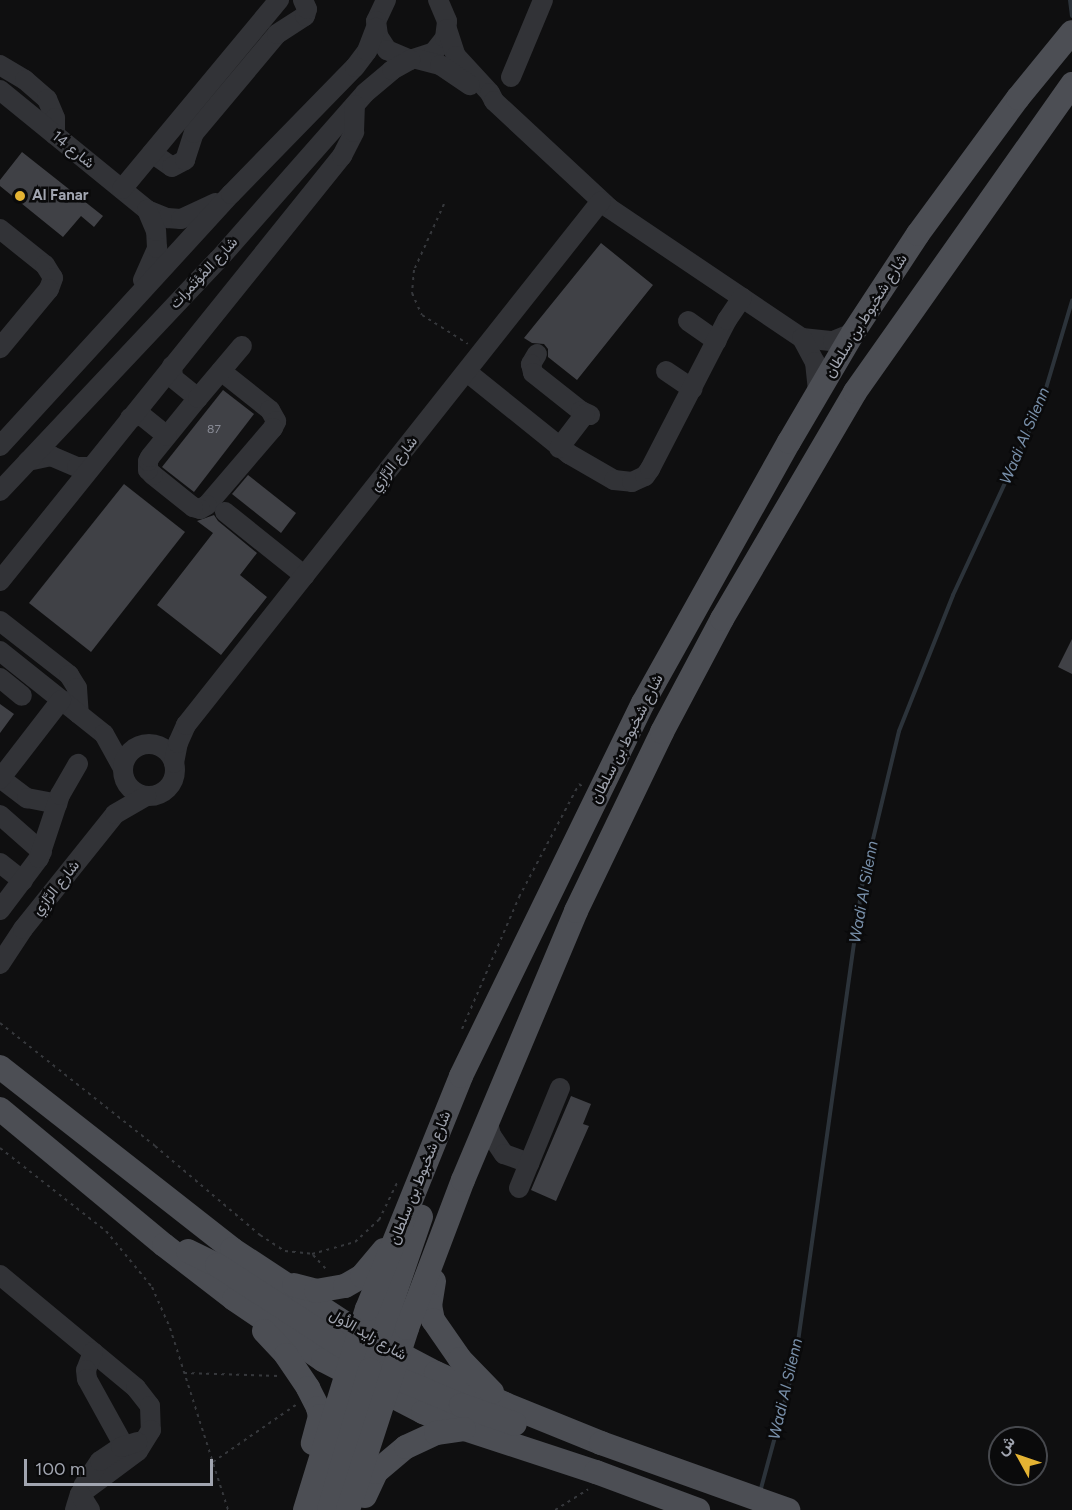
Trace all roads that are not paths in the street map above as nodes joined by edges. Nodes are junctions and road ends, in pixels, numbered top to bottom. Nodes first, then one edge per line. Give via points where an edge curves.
1 (303, 0) edge
2 (370, 0) edge
3 (386, 0) edge
4 (438, 0) edge
5 (456, 0) edge
6 (543, 0) edge
7 (276, 1) edge
8 (376, 24) junction
9 (447, 25) junction
10 (1072, 32) edge
11 (414, 60) junction
12 (0, 65) edge
13 (510, 77) dead end
14 (1072, 84) edge
15 (2, 97) edge
16 (494, 101) junction
17 (355, 105) junction
18 (55, 135) junction
19 (152, 153) junction
20 (122, 189) junction
21 (231, 194) junction
22 (600, 201) junction
23 (147, 210) junction
24 (0, 229) edge
25 (742, 298) junction
26 (131, 303) junction
27 (687, 321) dead end
28 (853, 333) junction
29 (802, 338) junction
30 (717, 341) junction
31 (242, 346) dead end
32 (0, 348) edge
33 (537, 354) dead end
34 (172, 366) junction
35 (221, 371) junction
36 (666, 371) dead end
37 (467, 372) junction
38 (693, 389) junction
39 (818, 392) junction
40 (198, 398) junction
41 (130, 418) junction
42 (167, 436) junction
43 (0, 446) edge
44 (559, 448) junction
45 (28, 461) junction
46 (90, 467) junction
47 (0, 491) edge
48 (225, 512) dead end
49 (304, 576) junction
50 (0, 581) edge
51 (0, 621) edge
52 (0, 651) edge
53 (0, 678) edge
54 (22, 696) dead end
55 (62, 700) junction
56 (79, 714) junction
57 (186, 725) junction
58 (104, 734) junction
59 (146, 745) junction
60 (174, 763) junction
61 (78, 764) dead end
62 (124, 773) junction
63 (0, 778) edge
64 (146, 796) junction
65 (57, 804) junction
66 (115, 814) junction
67 (0, 815) edge
68 (42, 852) junction
69 (0, 863) edge
70 (23, 881) junction
71 (0, 910) edge
72 (23, 929) junction
73 (0, 964) edge
74 (0, 1056) edge
75 (8, 1073) edge
76 (461, 1076) junction
77 (560, 1088) dead end
78 (0, 1108) edge
79 (487, 1120) junction
80 (504, 1154) junction
81 (529, 1163) junction
82 (463, 1180) junction
83 (519, 1188) dead end
84 (400, 1229) junction
85 (440, 1238) junction
86 (164, 1245) junction
87 (0, 1275) edge
88 (281, 1282) junction
89 (234, 1299) junction
90 (93, 1352) junction
91 (373, 1363) junction
92 (505, 1404) junction
93 (465, 1429) junction
94 (145, 1441) junction
95 (601, 1443) junction
96 (124, 1446) junction
97 (82, 1505) edge
98 (304, 1510) edge
99 (329, 1510) edge
100 (348, 1510) edge
101 (361, 1510) edge
102 (698, 1510) edge
103 (788, 1510) edge

1 - 19 street via 305,16 277,34 195,133 185,160 168,166
2 - 8 street
3 - 8 street
4 - 9 street
5 - 9 street
6 - 13 street
7 - 19 street
8 - 11 street via 387,50
8 - 21 street via 367,51 355,67
9 - 11 street, شارع المُؤتَمرات via 445,38 434,52
9 - 16 street via 456,56
10 - 28 main road, شارع شخبوط بن سلطان via 978,151
11 - 16 street via 448,68 487,100
11 - 17 street, شارع المُؤتَمرات via 383,76
12 - 18 street via 47,99 55,118
14 - 79 main road, شارع شخبوط بن سلطان via 855,392 722,619 601,856
15 - 18 street, شارع 14
16 - 22 street
17 - 34 street via 354,132 342,156
17 - 45 street, شارع المُؤتَمرات via 226,252
18 - 20 street, شارع 14
19 - 20 street
20 - 23 street, شارع 14
21 - 23 street, شارع 14 via 181,219
21 - 26 street
22 - 25 street
22 - 37 street, شارع الرَّازِي
23 - 26 street via 156,231 157,248
24 - 32 street via 45,265 52,278 49,289
25 - 29 street
25 - 30 street
26 - 43 street
27 - 30 street
28 - 29 street via 833,341
28 - 39 main road, شارع شخبوط بن سلطان
29 - 39 street via 815,362
30 - 38 street
31 - 35 street
33 - 44 street via 531,364 533,373 587,414
34 - 40 street via 173,378
34 - 41 street
35 - 40 street
35 - 42 street via 273,413 276,421 204,508 193,507 148,470 150,457
36 - 38 street
37 - 44 street
37 - 49 street, شارع الرَّازِي
38 - 44 street via 651,469 639,480 614,480
39 - 76 main road, شارع شخبوط بن سلطان via 643,703
40 - 42 street
41 - 42 street via 141,415
41 - 46 street
45 - 46 street via 51,456 77,467
45 - 47 street, شارع المُؤتَمرات
46 - 50 street
48 - 49 street
49 - 57 street, شارع الرَّازِي
51 - 56 street via 69,675 77,688
52 - 55 street
53 - 54 street
55 - 56 street
55 - 63 street
56 - 58 street
57 - 59 street, شارع الرَّازِي
57 - 60 street, شارع الرَّازِي
58 - 59 street
58 - 62 street
59 - 60 street via 162,748
59 - 62 street via 129,754
60 - 64 street via 169,787
61 - 65 street
62 - 64 street via 133,790
62 - 66 street, شارع الرَّازِي
63 - 65 street via 27,798
64 - 66 street, شارع الرَّازِي
65 - 68 street
66 - 72 street, شارع الرَّازِي
67 - 68 street
68 - 70 street
69 - 70 street
70 - 71 street
71 - 72 street
72 - 73 street, شارع الرَّازِي
74 - 75 street
75 - 88 main road, شارع زايد الأول via 223,1242
76 - 84 main road, شارع شخبوط بن سلطان
76 - 91 main road via 437,1170
77 - 81 street
78 - 86 main road, شارع زايد الأول
79 - 80 street via 494,1142
79 - 82 main road, شارع شخبوط بن سلطان
80 - 81 street
80 - 82 street via 485,1161
81 - 83 street
82 - 85 main road, شارع شخبوط بن سلطان
84 - 88 main road via 375,1262 353,1282 316,1291
84 - 91 main road, شارع شخبوط بن سلطان
85 - 91 main road, شارع شخبوط بن سلطان
85 - 92 main road via 430,1305 433,1320 460,1359
86 - 89 main road, شارع زايد الأول
86 - 91 main road via 210,1261
87 - 90 street
88 - 91 main road, شارع زايد الأول
89 - 91 main road, شارع زايد الأول via 323,1360
89 - 98 main road via 279,1347 311,1394 320,1416 305,1473
90 - 94 street via 144,1396 152,1418
90 - 96 street via 86,1370 87,1380
91 - 92 main road, شارع زايد الأول
91 - 93 main road, شارع زايد الأول
91 - 95 main road via 461,1405 555,1437
91 - 98 main road, شارع شخبوط بن سلطان
91 - 99 main road
91 - 100 main road, شارع شخبوط بن سلطان
92 - 95 main road, شارع زايد الأول
93 - 101 main road via 420,1439 388,1461 372,1480
93 - 102 main road, شارع زايد الأول
94 - 96 street
94 - 97 street
95 - 103 main road, شارع زايد الأول
96 - 97 street via 100,1461 88,1476

